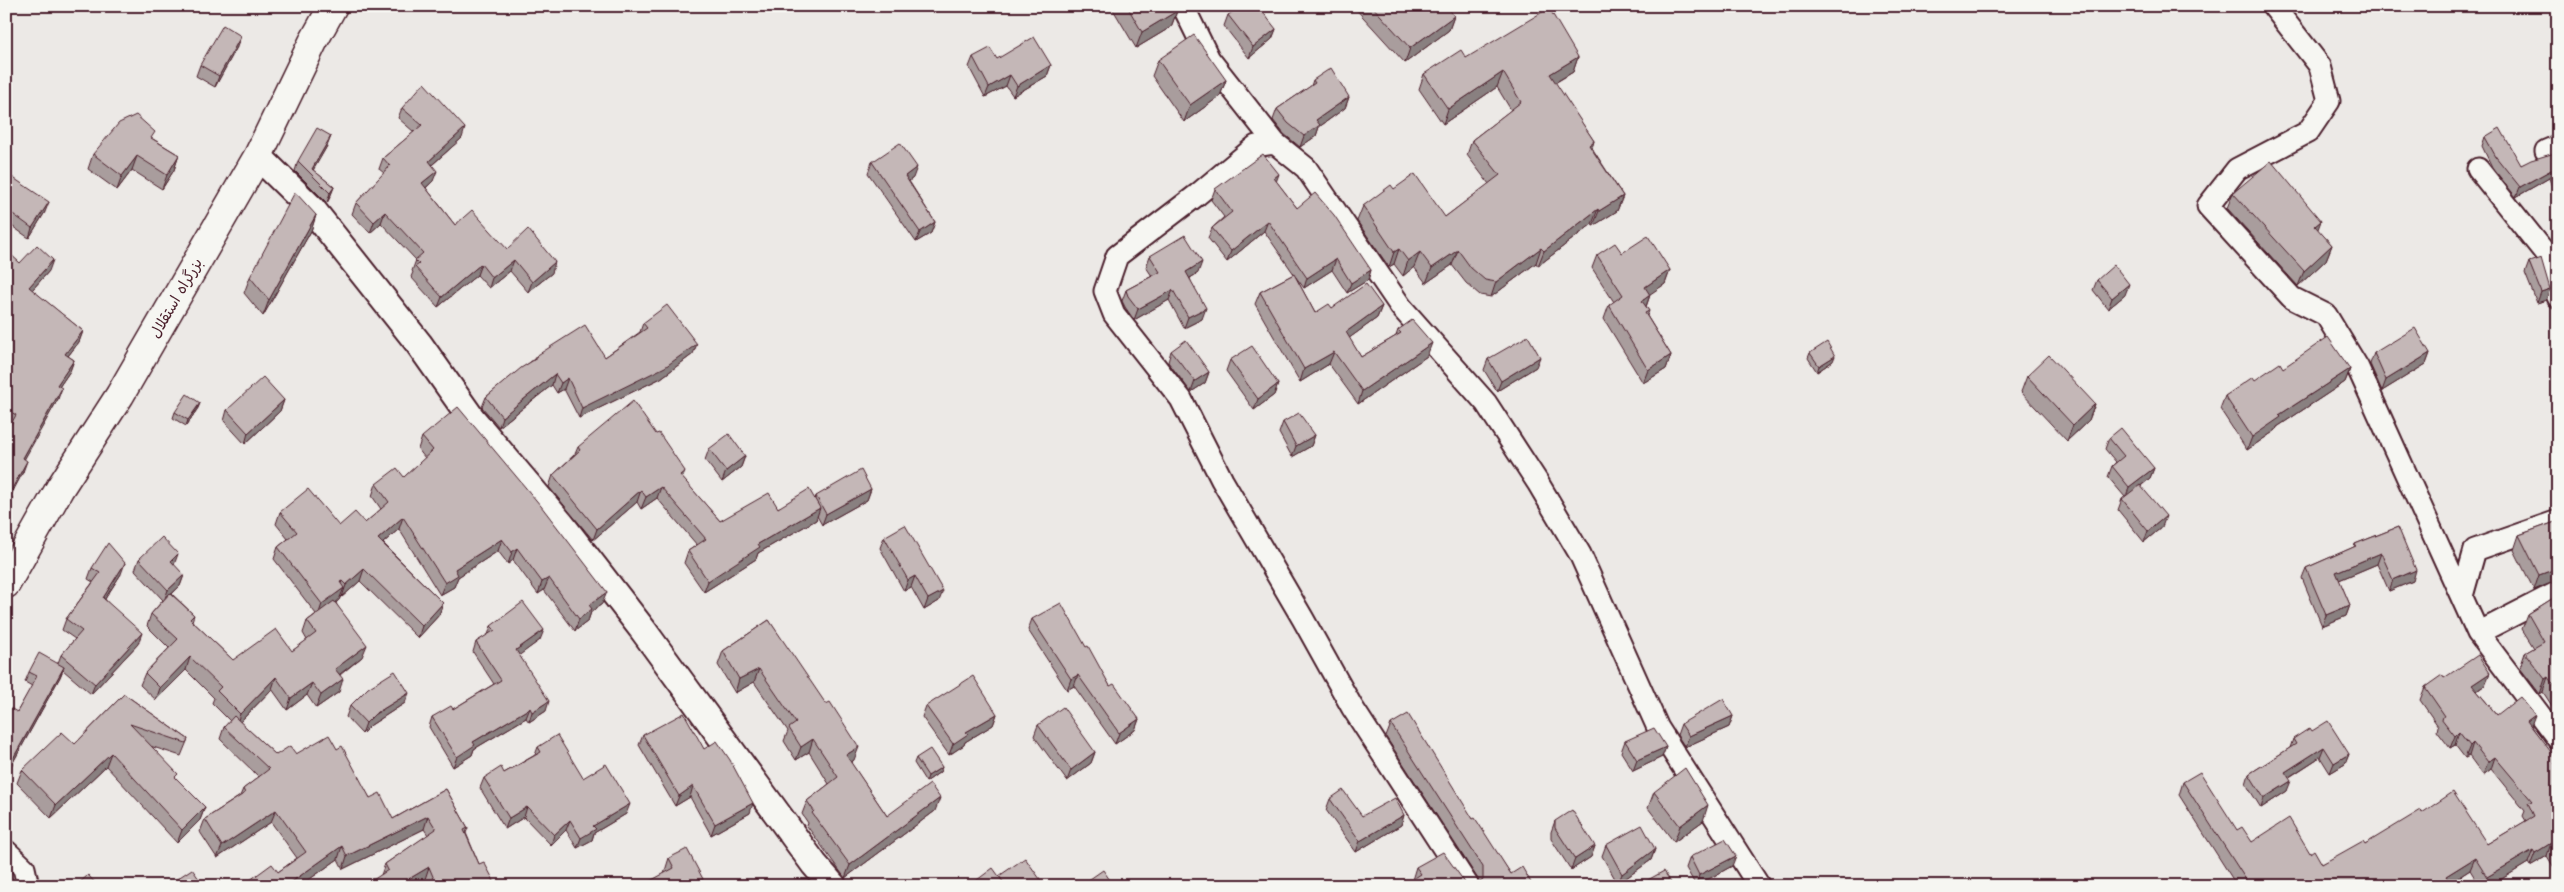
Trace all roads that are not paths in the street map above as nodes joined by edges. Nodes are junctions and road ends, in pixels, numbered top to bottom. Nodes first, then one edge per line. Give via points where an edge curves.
1 (333, 6) edge
2 (1182, 6) edge
3 (2273, 6) edge
4 (1275, 143) junction
5 (258, 156) junction
6 (2478, 169) dead end
7 (2558, 297) edge
8 (2558, 521) edge
9 (6, 584) edge
10 (2558, 592) edge
11 (2462, 596) junction
12 (2478, 633) junction
13 (2558, 739) edge
14 (6, 852) edge
15 (28, 886) edge
16 (833, 886) edge
17 (1468, 886) edge
18 (1759, 886) edge

1 - 5 highway, بزرگراه استقلال
2 - 4 street via 1209,59
3 - 11 street via 2320,66 2328,101 2308,132 2237,169 2208,206 2292,298 2326,315 2358,368
4 - 17 street via 1256,146 1117,256 1105,291 1114,314 1181,399 1222,480 1352,707
4 - 18 street via 1306,168 1401,307 1491,411 1538,483 1580,554 1658,728
5 - 9 highway, بزرگراه استقلال
5 - 16 street via 312,208 419,344 472,419 561,524 644,630
6 - 7 street via 2546,254
8 - 11 street via 2475,550
10 - 12 street
11 - 12 street
12 - 13 street
14 - 15 street via 24,868

